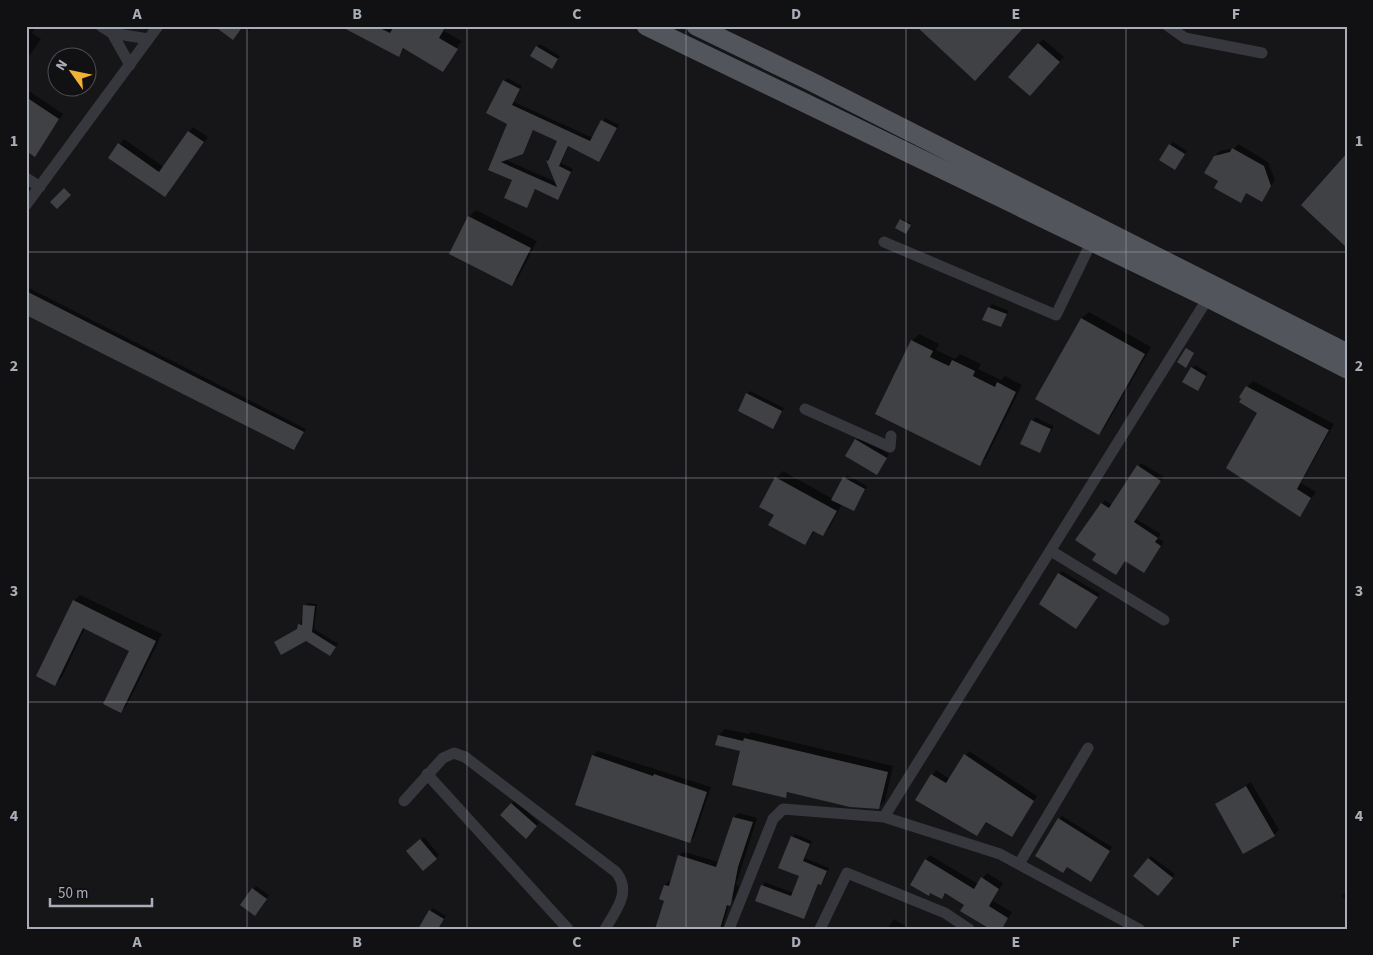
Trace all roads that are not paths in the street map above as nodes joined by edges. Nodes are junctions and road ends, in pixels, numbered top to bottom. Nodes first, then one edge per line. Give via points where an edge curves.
1 (102, 26) edge
2 (158, 26) edge
3 (646, 26) edge
4 (696, 26) edge
5 (1168, 26) edge
6 (112, 33) junction
7 (148, 39) junction
8 (1262, 53) dead end
9 (130, 65) junction
10 (26, 178) edge
11 (40, 186) junction
12 (26, 205) edge
13 (884, 242) dead end
14 (1091, 243) junction
15 (1208, 298) junction
16 (1347, 353) edge
17 (1347, 369) edge
18 (805, 409) dead end
19 (891, 436) dead end
20 (1051, 550) junction
21 (1164, 620) dead end
22 (1088, 748) dead end
23 (427, 774) junction
24 (404, 801) dead end
25 (884, 816) junction
26 (1019, 864) junction
27 (730, 928) edge
28 (568, 929) edge
29 (605, 929) edge
30 (820, 929) edge
31 (969, 929) edge
32 (1139, 929) edge

1 - 6 street
2 - 7 street
3 - 14 main road
4 - 16 main road
5 - 8 street via 1185,38
6 - 7 street
6 - 9 street
7 - 9 street
9 - 11 street
10 - 11 street
11 - 12 street
13 - 14 street via 1056,314
14 - 15 main road
15 - 17 main road
15 - 20 street
18 - 19 street via 890,448
20 - 21 street
20 - 25 street
22 - 26 street
23 - 24 street
23 - 28 street
23 - 29 street via 448,754 459,754 616,872 624,885 624,894
25 - 26 street via 1000,854
25 - 27 street via 783,809 772,819
26 - 32 street
30 - 31 street via 847,873 945,913

